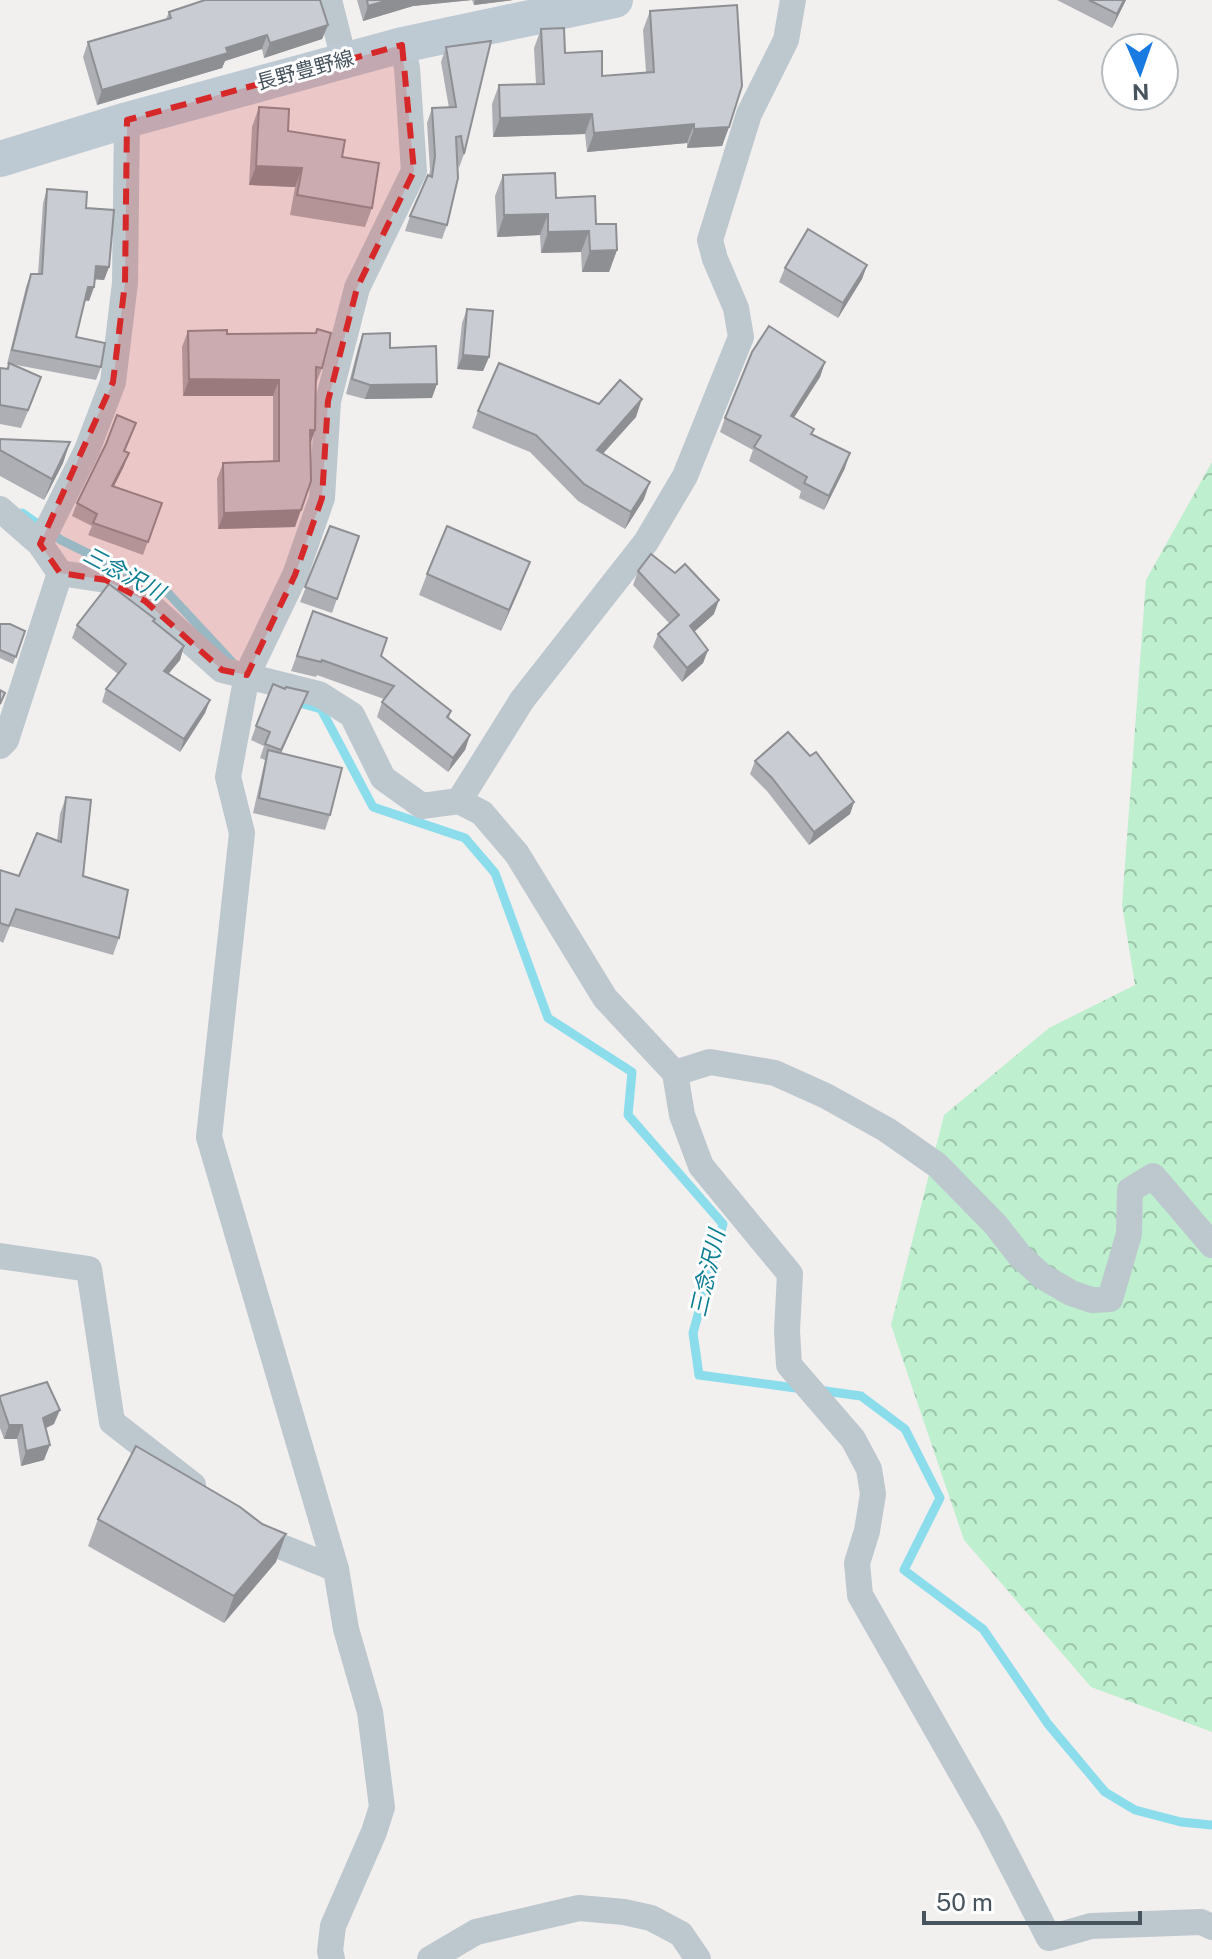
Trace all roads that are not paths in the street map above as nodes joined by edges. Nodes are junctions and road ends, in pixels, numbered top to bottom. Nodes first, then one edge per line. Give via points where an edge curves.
1 (329, 0) edge
2 (615, 0) edge
3 (793, 0) edge
4 (402, 45) junction
5 (344, 60) junction
6 (127, 120) junction
7 (0, 159) edge
8 (0, 509) edge
9 (45, 534) junction
10 (60, 573) junction
11 (247, 675) junction
12 (0, 746) edge
13 (459, 801) junction
14 (675, 1073) junction
15 (1212, 1245) edge
16 (0, 1256) edge
17 (212, 1500) edge
18 (237, 1519) edge
19 (336, 1569) junction
20 (1212, 1927) edge
21 (332, 1959) edge
22 (430, 1959) edge
23 (698, 1959) edge

1 - 5 street
2 - 4 main road, 長野豊野線
3 - 13 street via 786,40 749,114 710,240 736,308 741,337 685,476 646,542 522,700
4 - 5 main road, 長野豊野線
4 - 11 street via 414,171 357,288 328,401 322,498 295,575
5 - 6 main road, 長野豊野線
6 - 7 main road, 長野豊野線
6 - 9 street via 125,283 113,382 87,450
8 - 9 street
9 - 10 street
10 - 11 street via 106,580 145,601 222,670
10 - 12 street
11 - 13 street via 319,694 352,715 383,778 422,806
11 - 19 street via 228,777 242,833 209,1137
13 - 14 street via 482,813 517,854 605,998
14 - 15 street via 710,1062 775,1073 826,1096 937,1165 1042,1276 1092,1300 1110,1299 1129,1234 1130,1190 1153,1176
14 - 20 street via 682,1115 701,1166 790,1274 789,1365 853,1439 869,1469 873,1494 857,1563 860,1595 1049,1938 1091,1926 1201,1922
16 - 17 street via 89,1269 112,1422
18 - 19 street via 262,1539
19 - 21 street via 346,1629 370,1712 382,1807 333,1926
22 - 23 street via 476,1932 579,1908 651,1918 681,1934

